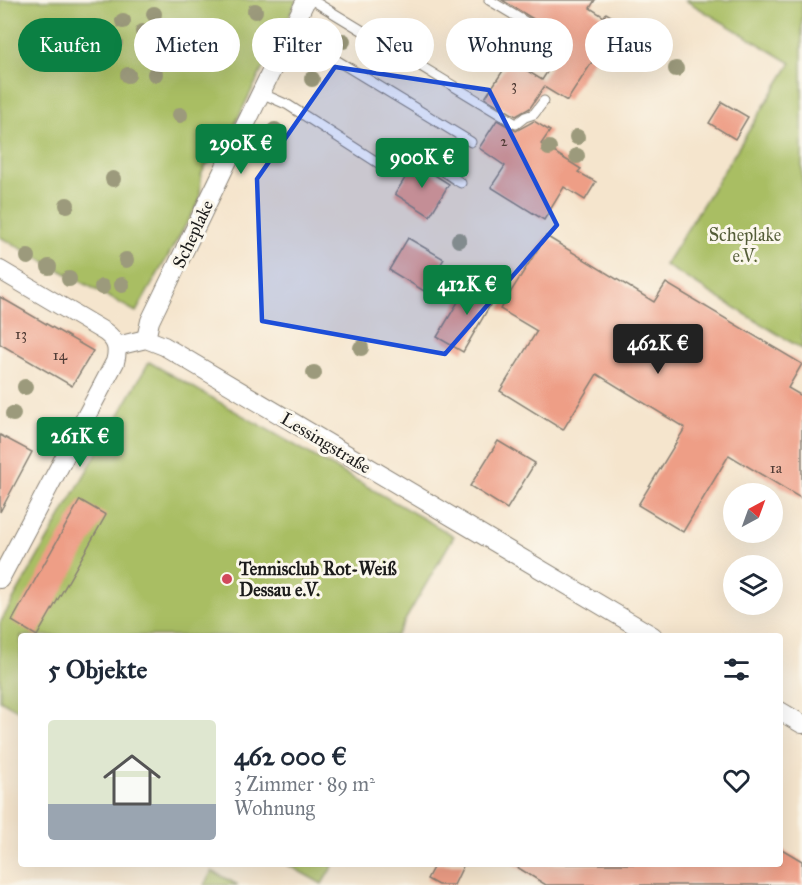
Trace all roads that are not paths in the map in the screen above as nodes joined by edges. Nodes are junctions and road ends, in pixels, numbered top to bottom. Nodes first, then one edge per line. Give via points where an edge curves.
1 (306, 0) edge
2 (312, 0) edge
3 (489, 0) edge
4 (297, 18) edge
5 (519, 18) edge
6 (343, 64) edge
7 (271, 72) edge
8 (261, 93) junction
9 (544, 101) dead end
10 (471, 142) dead end
11 (461, 183) dead end
12 (0, 270) edge
13 (146, 339) junction
14 (117, 346) junction
15 (0, 579) edge
16 (648, 633) edge
17 (783, 713) edge
18 (802, 724) edge

1 - 4 street, Scheplake
2 - 9 lane via 516,124 534,114
3 - 5 lane
6 - 10 lane
7 - 8 street, Scheplake
8 - 11 lane via 288,105 380,164 415,156
8 - 13 street, Scheplake via 150,321
12 - 14 street via 113,337
13 - 14 street
13 - 16 street, Lessingstraße via 164,346
14 - 15 street via 115,362
17 - 18 street

